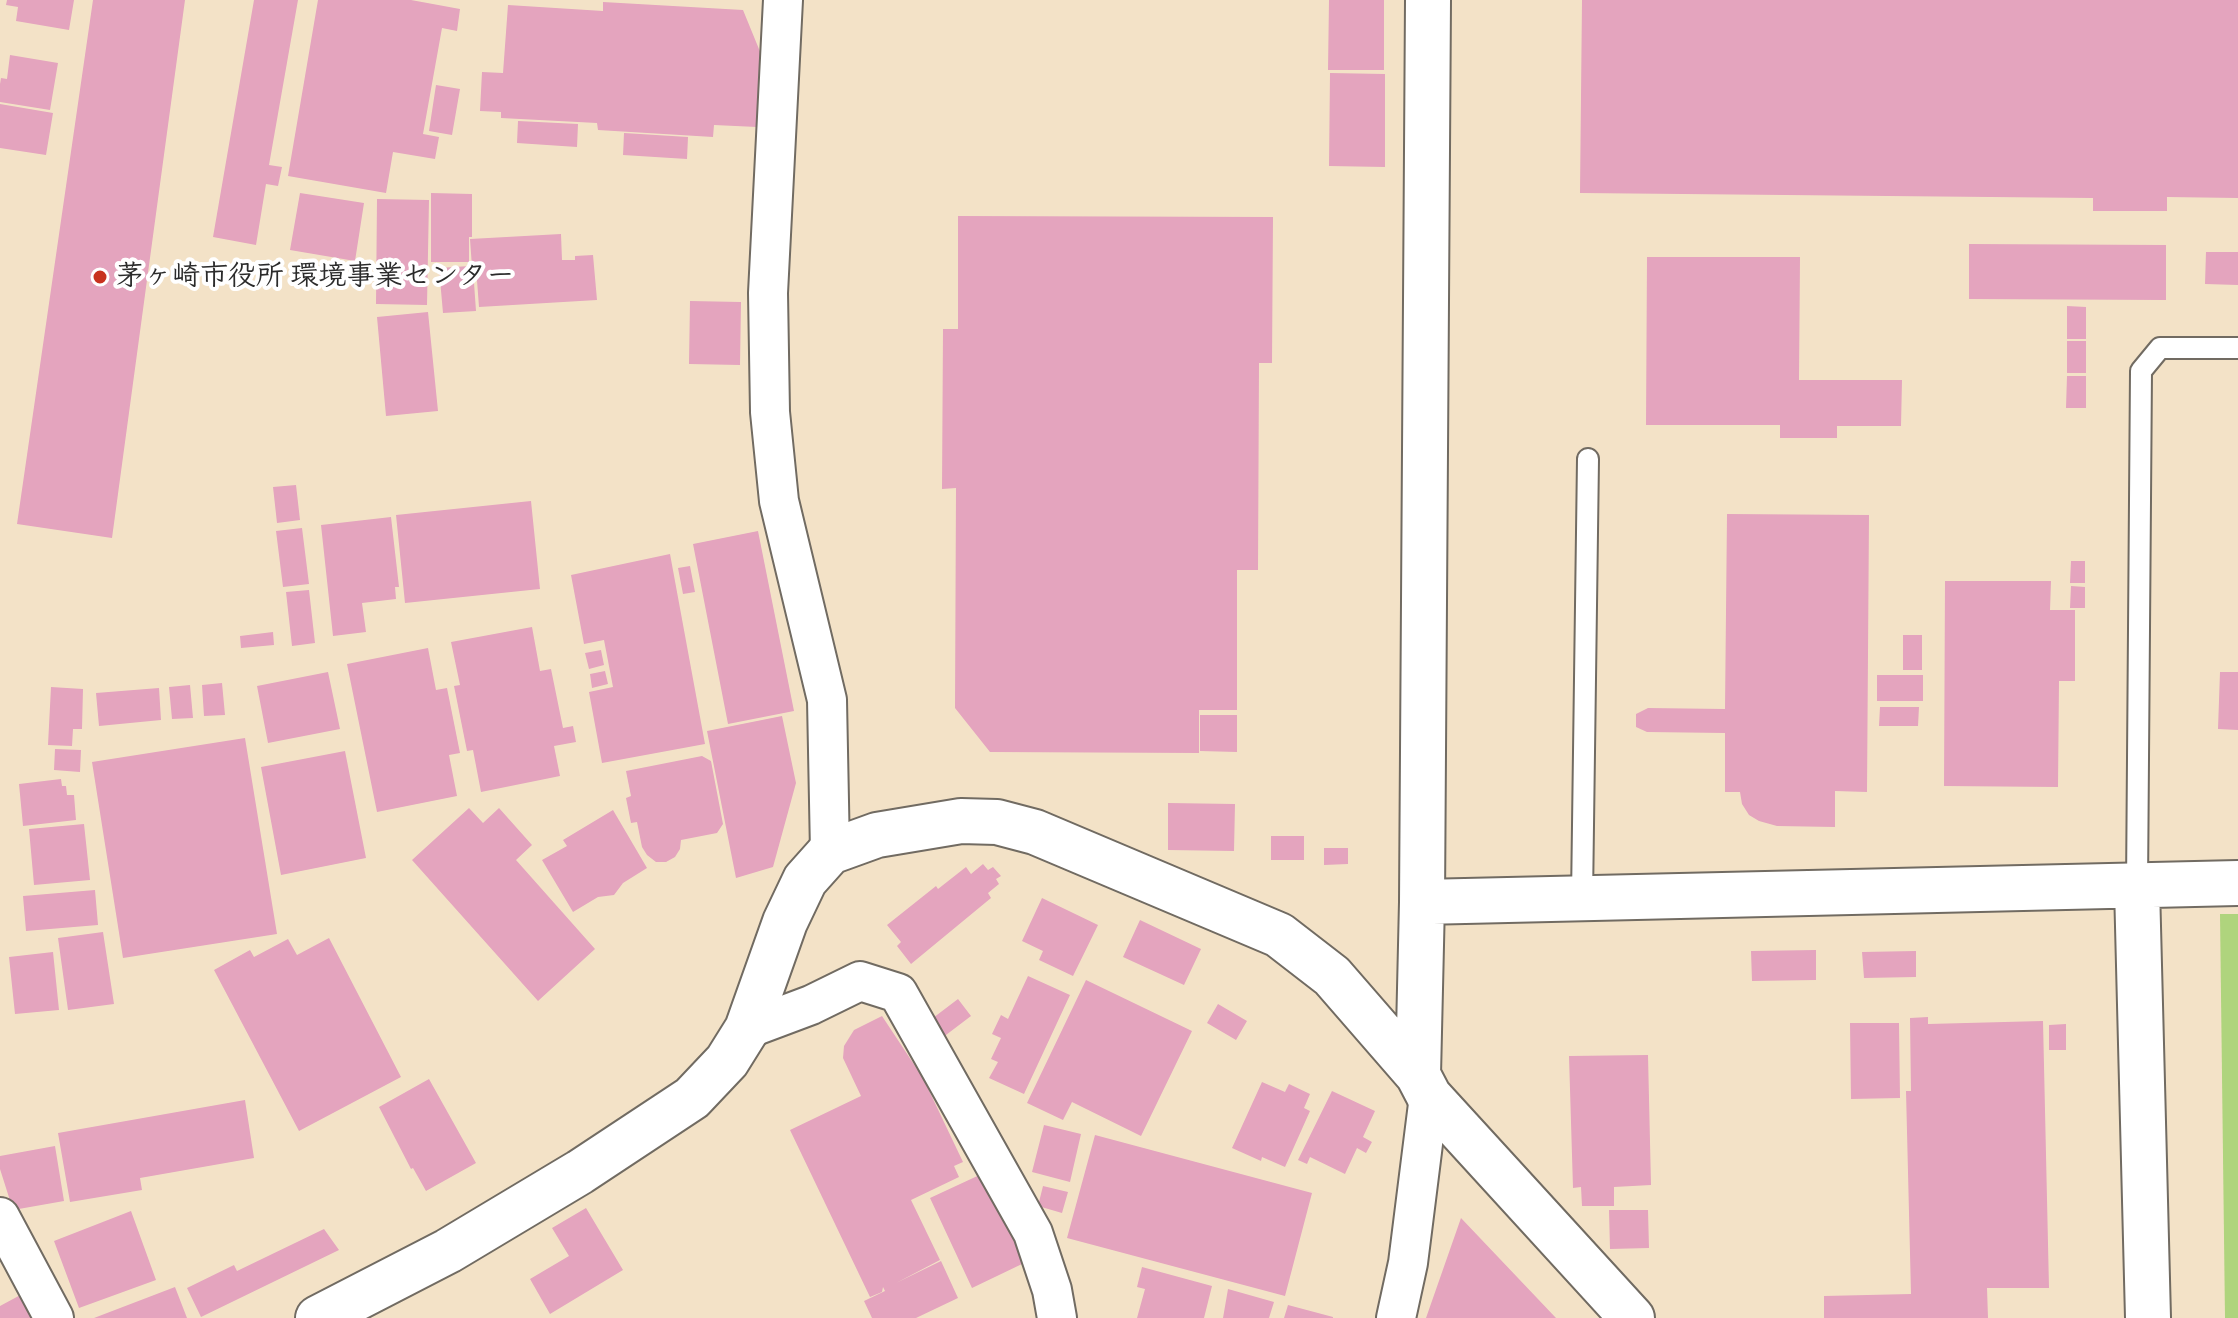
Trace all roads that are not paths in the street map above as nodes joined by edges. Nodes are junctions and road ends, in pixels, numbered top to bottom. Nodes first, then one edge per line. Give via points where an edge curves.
1 (783, 0) edge
2 (1428, 0) edge
3 (2238, 348) edge
4 (1588, 459) dead end
5 (830, 852) junction
6 (2238, 883) edge
7 (2137, 887) junction
8 (1582, 898) junction
9 (1422, 902) junction
10 (747, 1029) junction
11 (1423, 1086) junction
12 (0, 1217) edge
13 (54, 1318) edge
14 (318, 1318) edge
15 (1057, 1318) edge
16 (1396, 1318) edge
17 (1632, 1318) edge
18 (2148, 1318) edge

1 - 5 street via 768,293 770,412 779,501 827,700
2 - 9 street
3 - 7 lane via 2160,348 2141,371
4 - 8 lane
5 - 10 street via 805,880 785,922
5 - 11 street via 877,835 961,821 997,822 1035,832 1279,935 1332,976
6 - 7 street
7 - 8 street
7 - 18 street
8 - 9 street
9 - 11 street
10 - 14 street via 727,1061 692,1098 448,1251
10 - 15 street via 860,981 898,993 1033,1233
11 - 16 street via 1408,1263
11 - 17 street
12 - 13 street

